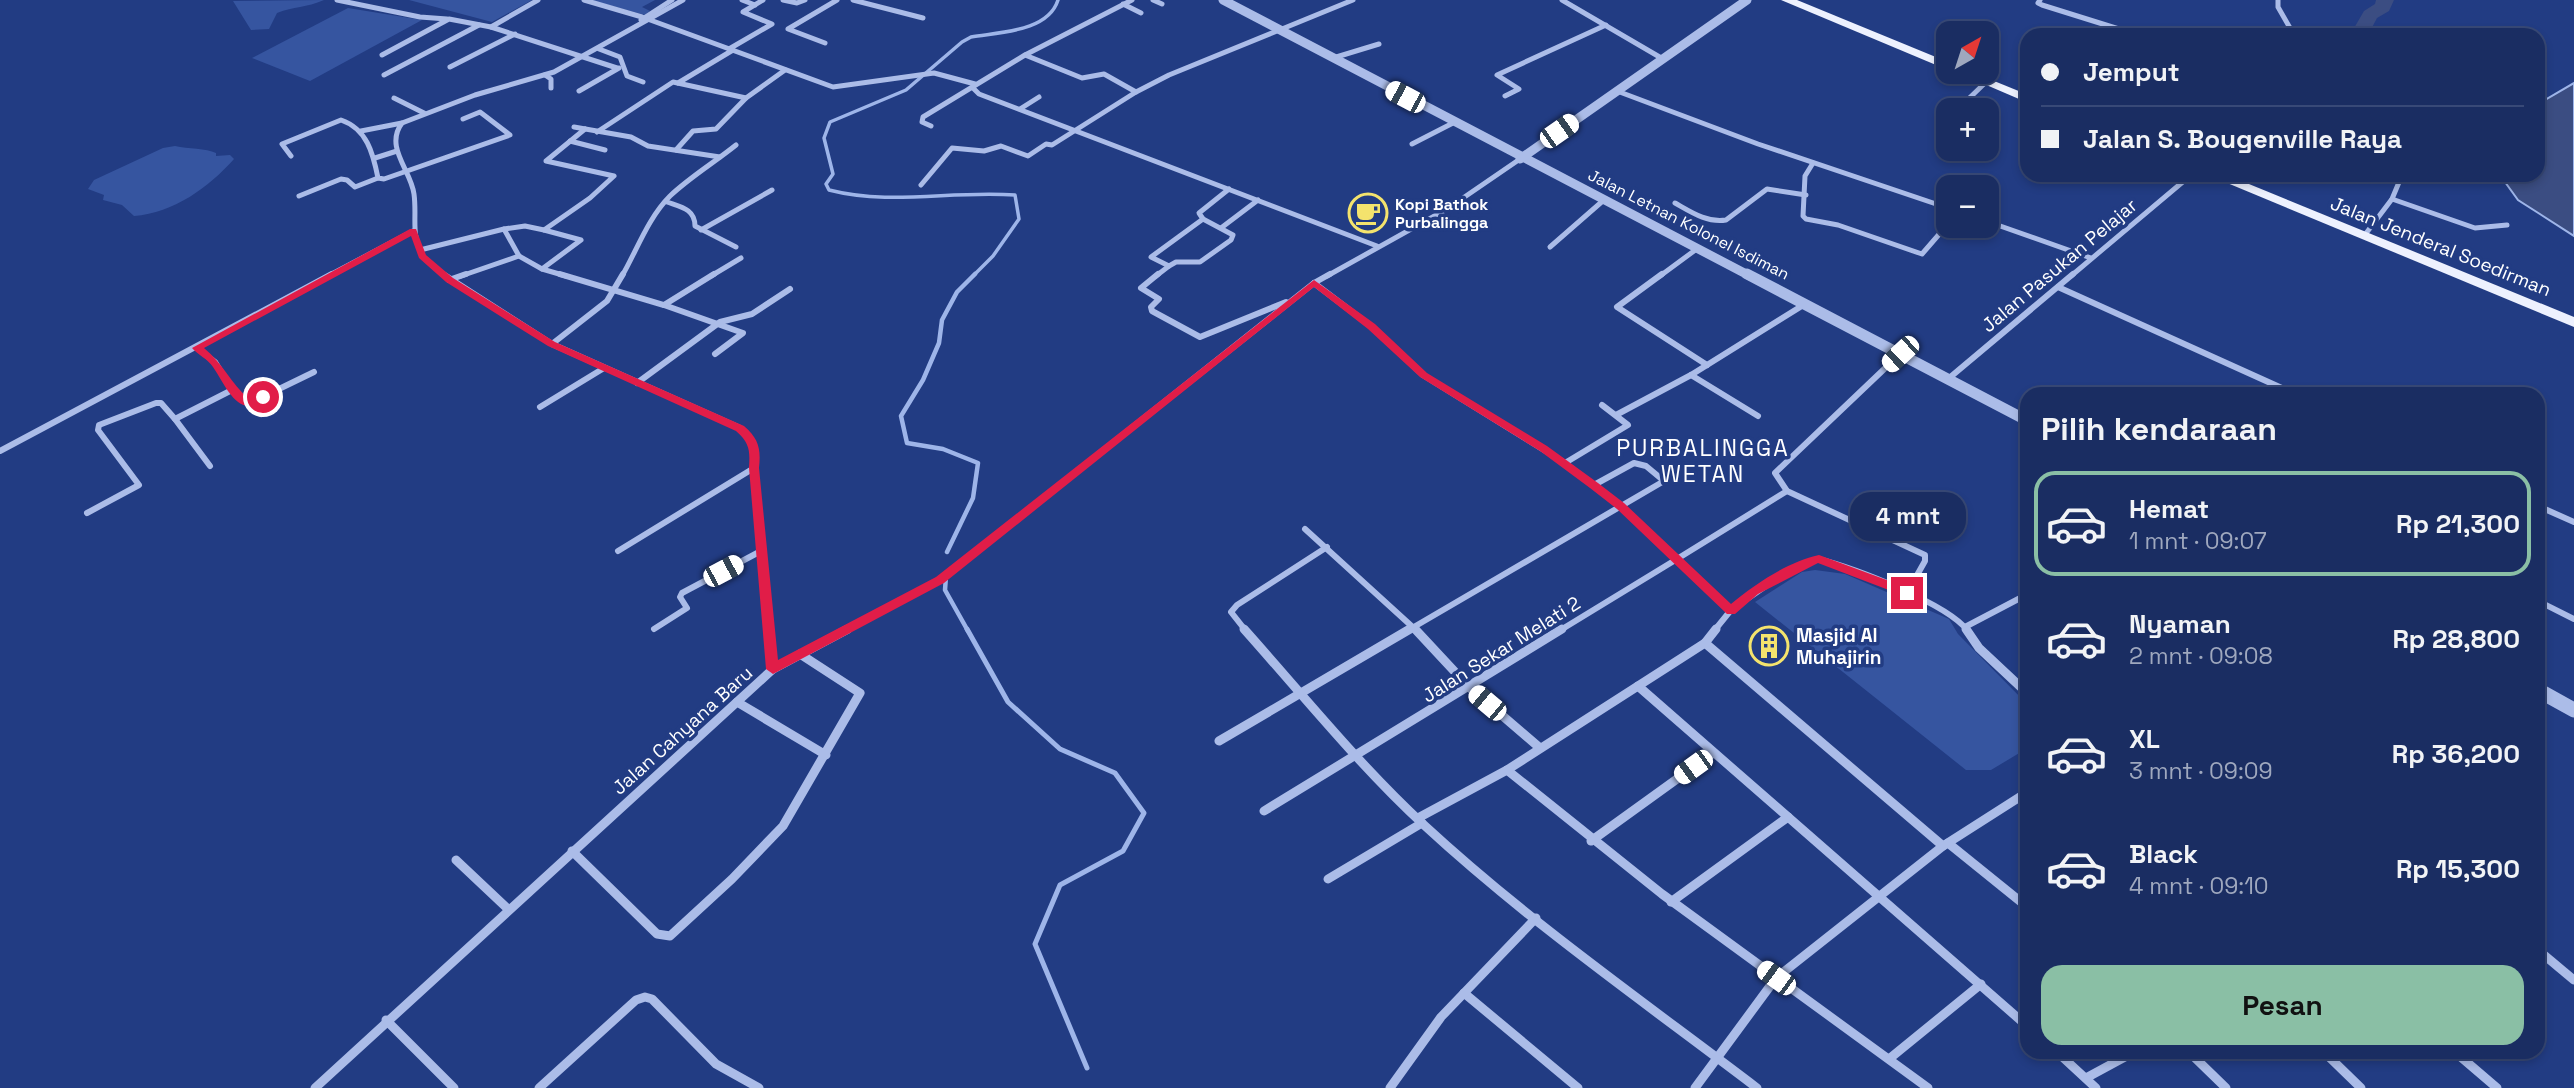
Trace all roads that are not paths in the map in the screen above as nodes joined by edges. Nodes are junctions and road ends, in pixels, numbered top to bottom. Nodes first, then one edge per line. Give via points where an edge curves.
1 (337, 0) edge
2 (538, 0) edge
3 (584, 0) edge
4 (672, 0) edge
5 (683, 0) edge
6 (742, 0) edge
7 (763, 0) edge
8 (783, 0) edge
9 (805, 0) edge
10 (837, 0) edge
11 (852, 0) edge
12 (1132, 0) edge
13 (1153, 0) edge
14 (1223, 0) edge
15 (1353, 0) edge
16 (1562, 0) edge
17 (1747, 0) edge
18 (1787, 0) edge
19 (2040, 0) edge
20 (2278, 0) edge
21 (1123, 4) junction
22 (1162, 4) dead end
23 (755, 5) junction
24 (1141, 13) dead end
25 (642, 17) junction
26 (923, 18) dead end
27 (449, 19) junction
28 (649, 20) junction
29 (480, 24) junction
30 (641, 24) junction
31 (1606, 25) junction
32 (491, 27) junction
33 (2116, 28) edge
34 (2290, 28) edge
35 (1280, 30) junction
36 (515, 34) junction
37 (825, 43) dead end
38 (1379, 44) dead end
39 (600, 49) junction
40 (731, 49) junction
41 (382, 55) dead end
42 (1025, 55) junction
43 (585, 57) junction
44 (1332, 58) junction
45 (1663, 58) junction
46 (1936, 61) edge
47 (450, 67) dead end
48 (620, 67) junction
49 (785, 71) junction
50 (384, 75) dead end
51 (545, 75) junction
52 (643, 82) dead end
53 (678, 83) junction
54 (1984, 84) edge
55 (1991, 84) edge
56 (974, 86) junction
57 (551, 88) dead end
58 (579, 90) dead end
59 (1617, 90) junction
60 (1136, 92) junction
61 (1505, 96) dead end
62 (2020, 96) edge
63 (1039, 97) dead end
64 (394, 98) dead end
65 (746, 98) junction
66 (1969, 98) edge
67 (1020, 109) junction
68 (424, 113) junction
69 (463, 119) dead end
70 (402, 122) junction
71 (1453, 123) junction
72 (931, 126) dead end
73 (574, 127) dead end
74 (585, 129) junction
75 (367, 130) junction
76 (1077, 131) junction
77 (597, 132) junction
78 (570, 141) junction
79 (1412, 144) dead end
80 (736, 145) dead end
81 (605, 149) dead end
82 (676, 150) junction
83 (395, 152) junction
84 (290, 156) dead end
85 (378, 157) junction
86 (720, 157) junction
87 (1520, 159) junction
88 (1813, 163) junction
89 (406, 172) junction
90 (381, 178) junction
91 (2183, 182) edge
92 (2232, 182) edge
93 (2399, 182) edge
94 (920, 184) dead end
95 (1229, 189) junction
96 (772, 190) dead end
97 (1806, 195) junction
98 (299, 196) dead end
99 (1605, 199) junction
100 (2392, 199) junction
101 (1258, 200) junction
102 (667, 202) junction
103 (1675, 203) dead end
104 (1936, 204) edge
105 (1203, 219) junction
106 (2507, 225) dead end
107 (1999, 226) edge
108 (1221, 228) junction
109 (504, 229) junction
110 (544, 230) junction
111 (701, 230) junction
112 (413, 231) junction
113 (2364, 236) junction
114 (1936, 238) edge
115 (1377, 246) junction
116 (736, 247) dead end
117 (1550, 247) dead end
118 (1698, 248) junction
119 (420, 250) junction
120 (519, 256) junction
121 (741, 258) dead end
122 (2091, 258) junction
123 (1168, 266) junction
124 (542, 269) junction
125 (449, 280) junction
126 (1314, 283) junction
127 (2058, 287) junction
128 (615, 289) junction
129 (790, 289) dead end
130 (1295, 298) junction
131 (1805, 304) junction
132 (664, 305) junction
133 (2574, 322) edge
134 (716, 325) junction
135 (552, 344) junction
136 (197, 348) junction
137 (715, 354) dead end
138 (1900, 354) junction
139 (1707, 365) junction
140 (604, 368) junction
141 (314, 372) dead end
142 (1691, 375) junction
143 (1948, 379) junction
144 (637, 383) junction
145 (2279, 387) edge
146 (232, 390) junction
147 (248, 404) junction
148 (1602, 405) dead end
149 (540, 407) dead end
150 (261, 414) dead end
151 (1616, 415) junction
152 (1758, 416) dead end
153 (2020, 417) edge
154 (175, 419) junction
155 (0, 451) edge
156 (1565, 463) junction
157 (210, 466) dead end
158 (754, 468) junction
159 (1594, 485) junction
160 (1787, 491) junction
161 (1620, 506) junction
162 (2545, 509) edge
163 (87, 513) dead end
164 (2574, 522) edge
165 (1305, 529) dead end
166 (1327, 547) junction
167 (618, 551) dead end
168 (761, 551) junction
169 (1677, 559) junction
170 (1907, 593) junction
171 (2020, 598) edge
172 (2545, 604) edge
173 (1731, 610) junction
174 (2574, 619) edge
175 (1413, 626) junction
176 (1965, 626) junction
177 (654, 629) dead end
178 (1705, 643) junction
179 (800, 654) junction
180 (773, 669) junction
181 (1638, 686) junction
182 (2020, 686) edge
183 (1469, 687) junction
184 (1301, 692) junction
185 (2545, 693) edge
186 (737, 702) junction
187 (2572, 705) edge
188 (1219, 741) dead end
189 (1541, 748) junction
190 (1713, 752) junction
191 (826, 755) junction
192 (1358, 756) junction
193 (1507, 770) junction
194 (2020, 797) edge
195 (1264, 811) dead end
196 (1788, 817) junction
197 (1420, 821) junction
198 (1591, 841) junction
199 (1946, 845) junction
200 (572, 851) junction
201 (456, 860) dead end
202 (1328, 879) dead end
203 (1882, 896) junction
204 (2020, 901) edge
205 (1671, 902) junction
206 (508, 909) junction
207 (1536, 918) junction
208 (2545, 956) edge
209 (1776, 978) junction
210 (2574, 980) edge
211 (1981, 984) junction
212 (1464, 993) junction
213 (386, 1020) junction
214 (2020, 1020) edge
215 (1716, 1057) junction
216 (1889, 1059) junction
217 (2065, 1059) edge
218 (2121, 1059) edge
219 (2196, 1059) edge
220 (2331, 1059) edge
221 (2463, 1059) edge
222 (2086, 1077) junction
223 (315, 1088) edge
224 (454, 1088) edge
225 (539, 1088) edge
226 (759, 1088) edge
227 (1390, 1088) edge
228 (1578, 1088) edge
229 (1695, 1088) edge
230 (1757, 1088) edge
231 (1928, 1088) edge
232 (2096, 1088) edge
233 (2227, 1088) edge
234 (2361, 1088) edge
235 (2497, 1088) edge

1 - 27 street
2 - 32 street
3 - 25 street
4 - 25 street
5 - 28 street
6 - 23 street
7 - 23 street
8 - 9 street
10 - 37 street via 788,29
11 - 26 street
12 - 21 street
13 - 22 street
14 - 35 street, Jalan Letnan Kolonel Isdiman
15 - 35 street
16 - 31 street
17 - 45 street
18 - 46 main road
19 - 33 street via 2042,5
20 - 34 street
21 - 24 street
21 - 42 street
23 - 40 street via 743,12 772,24
25 - 28 street
25 - 30 street
27 - 29 street
27 - 41 street
28 - 30 street
28 - 40 street
29 - 32 street
29 - 50 street
30 - 39 street
31 - 45 street
31 - 61 street via 1497,75 1519,89
32 - 36 street
35 - 44 street, Jalan Letnan Kolonel Isdiman
35 - 60 street
36 - 43 street
36 - 47 street
38 - 44 street
39 - 43 street
39 - 48 street via 620,57
40 - 49 street
40 - 53 street
42 - 56 street
42 - 60 street via 1082,78 1104,74
43 - 48 street
43 - 51 street
44 - 71 street, Jalan Letnan Kolonel Isdiman
45 - 59 street
48 - 52 street via 627,76
48 - 58 street
49 - 56 street via 836,87 934,73
49 - 65 street
51 - 57 street via 551,79
51 - 68 street
53 - 65 street
53 - 77 street via 669,84
54 - 66 street
55 - 62 main road
56 - 67 street via 979,94
56 - 72 street via 923,117 922,122
59 - 87 street
59 - 88 street
60 - 76 street
63 - 67 street
64 - 68 street
65 - 82 street via 716,129 693,131
67 - 76 street
68 - 70 street
69 - 89 street via 482,112 510,135
70 - 75 street
70 - 83 street via 396,131
71 - 79 street
71 - 87 street, Jalan Letnan Kolonel Isdiman
73 - 74 street
74 - 77 street
74 - 78 street
75 - 84 street via 341,120 282,144
75 - 85 street
76 - 94 street via 1026,156 1001,146 984,151 955,147
76 - 95 street
77 - 82 street
78 - 81 street
78 - 110 street via 545,161 614,176
80 - 86 street
82 - 86 street
83 - 85 street
83 - 89 street
85 - 90 street
86 - 102 street
87 - 99 street, Jalan Letnan Kolonel Isdiman
87 - 115 street, Jalan Cahyana Baru via 1447,209
88 - 97 street via 1805,176
88 - 104 street
89 - 90 street
89 - 112 street via 414,193
90 - 98 street via 355,187 341,179
91 - 122 street, Jalan Pasukan Pelajar
92 - 113 main road, Jalan Jenderal Soedirman
93 - 100 street
95 - 101 street
95 - 105 street via 1199,212
96 - 111 street
97 - 103 street via 1767,189 1720,222
97 - 114 street via 1805,218 1922,254
99 - 117 street
99 - 118 street, Jalan Letnan Kolonel Isdiman
100 - 106 street via 2475,228
100 - 113 street
101 - 108 street
101 - 115 street
102 - 111 street via 691,211
102 - 128 street via 636,245
105 - 108 street
105 - 123 street via 1150,256
107 - 122 street
108 - 123 street via 1234,237 1200,262
109 - 110 street via 525,226
109 - 119 street
109 - 120 street
110 - 124 street via 581,240
111 - 116 street
112 - 119 street
112 - 136 street
113 - 133 main road, Jalan Jenderal Soedirman
115 - 126 street, Jalan Cahyana Baru
118 - 131 street, Jalan Letnan Kolonel Isdiman
118 - 139 street via 1617,307
119 - 125 street
120 - 124 street
120 - 125 street
121 - 132 street
122 - 127 street, Jalan Pasukan Pelajar
123 - 130 street via 1141,288 1159,299 1152,311 1195,336
124 - 128 street
125 - 135 street
126 - 130 street, Jalan Cahyana Baru
126 - 156 street via 1372,327 1423,375
127 - 143 street, Jalan Pasukan Pelajar
127 - 145 street
128 - 132 street
128 - 135 street via 607,301
129 - 134 street via 752,314
130 - 179 street, Jalan Cahyana Baru via 940,580
131 - 138 street, Jalan Letnan Kolonel Isdiman
131 - 139 street
132 - 134 street
134 - 137 street via 743,333
134 - 144 street
135 - 140 street
136 - 146 street via 215,362
136 - 155 street
138 - 143 street, Jalan Letnan Kolonel Isdiman
138 - 160 street via 1775,473
139 - 142 street
140 - 144 street
140 - 149 street
141 - 147 street
142 - 151 street
142 - 152 street
143 - 153 street, Jalan Letnan Kolonel Isdiman
144 - 158 street via 740,428 756,450
146 - 147 street
146 - 154 street
147 - 150 street
148 - 151 street
151 - 156 street via 1628,425
154 - 157 street
154 - 163 street via 156,402 99,425 98,430 139,485
156 - 159 street
158 - 167 street
158 - 168 street
159 - 161 street
159 - 161 street via 1634,463 1646,466 1664,481
160 - 169 street, Jalan Sekar Melati 2
160 - 170 street via 1925,555
161 - 169 street
161 - 175 street
162 - 164 street
165 - 166 street
166 - 175 street
166 - 184 street via 1231,612
168 - 177 street via 682,593 687,608
168 - 180 street
169 - 173 street
169 - 183 street, Jalan Sekar Melati 2
170 - 173 street via 1819,559 1754,591
170 - 176 street
171 - 176 street
172 - 174 street
173 - 178 street
175 - 183 street
175 - 184 street
176 - 182 street via 1979,648
178 - 181 street
178 - 199 street
179 - 180 street, Jalan Cahyana Baru
179 - 191 street via 860,693
180 - 186 street, Jalan Cahyana Baru
181 - 189 street
181 - 190 street
183 - 189 street
183 - 192 street, Jalan Sekar Melati 2
184 - 188 street
184 - 192 street
185 - 187 street
186 - 191 street
186 - 200 street, Jalan Cahyana Baru
189 - 193 street
190 - 196 street
190 - 198 street
191 - 200 street via 783,826 670,936 657,934
192 - 195 street, Jalan Sekar Melati 2
192 - 197 street
193 - 197 street
193 - 198 street
194 - 199 street
196 - 203 street
196 - 205 street
197 - 202 street
197 - 207 street
198 - 205 street
199 - 203 street
199 - 204 street
200 - 206 street, Jalan Cahyana Baru
201 - 206 street
203 - 209 street
203 - 211 street
205 - 209 street
206 - 213 street, Jalan Cahyana Baru
207 - 212 street
207 - 215 street
208 - 210 street
209 - 215 street
209 - 216 street
211 - 214 street
211 - 216 street
212 - 227 street
212 - 228 street
213 - 223 street, Jalan Cahyana Baru
213 - 224 street
215 - 229 street
215 - 230 street
216 - 231 street
217 - 222 street
218 - 222 street
219 - 233 street
220 - 234 street
221 - 235 street
222 - 232 street
225 - 226 street via 645,996 716,1064

